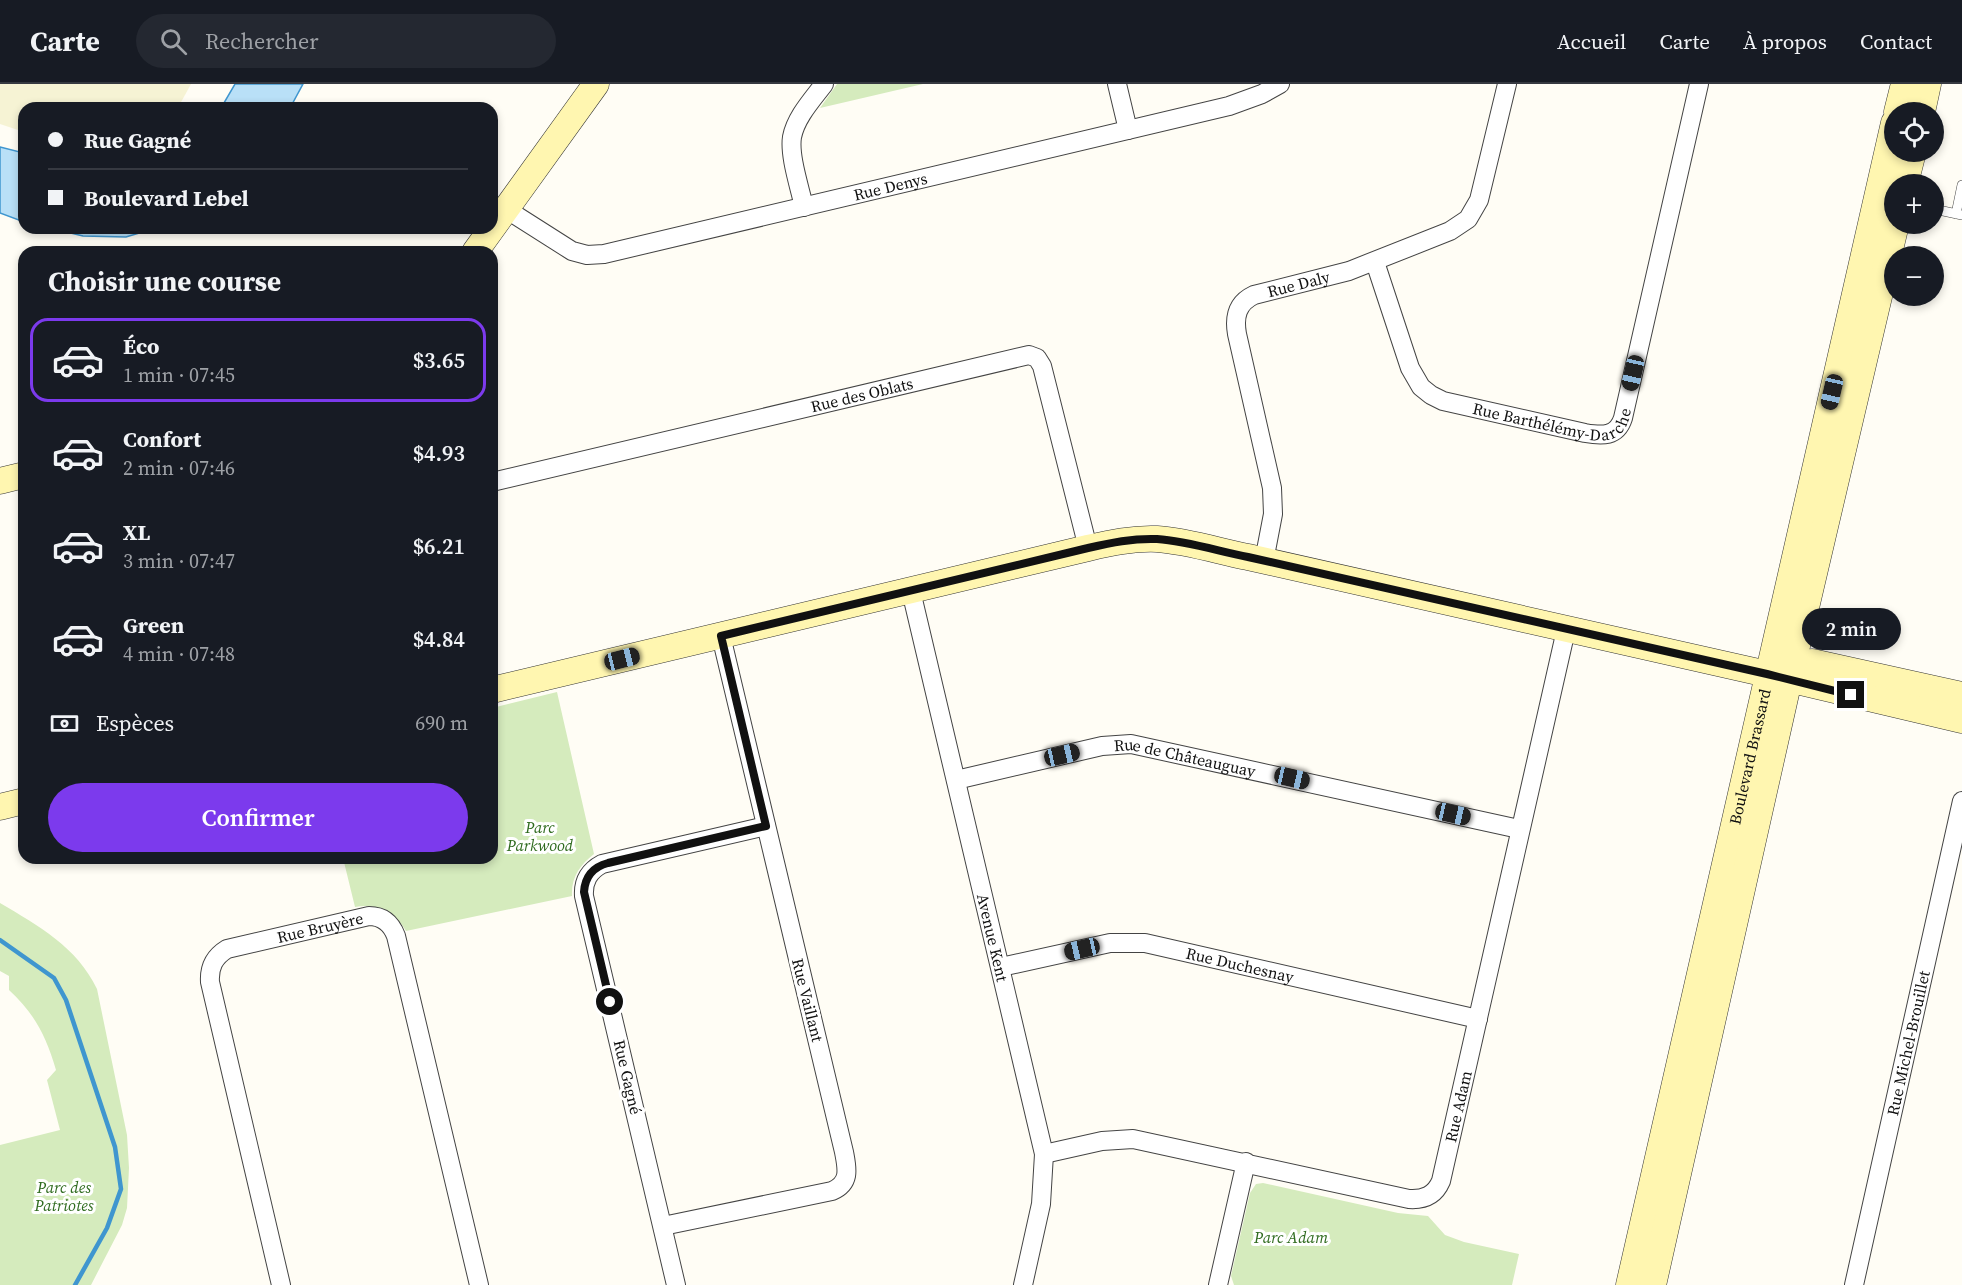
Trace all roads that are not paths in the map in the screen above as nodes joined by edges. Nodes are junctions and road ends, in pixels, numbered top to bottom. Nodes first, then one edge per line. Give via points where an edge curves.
1 (595, 84) edge
2 (824, 84) edge
3 (1117, 84) edge
4 (1280, 84) edge
5 (1507, 84) edge
6 (1698, 84) edge
7 (1904, 84) edge
8 (1928, 84) edge
9 (1900, 102) edge
10 (1924, 102) edge
11 (1128, 130) junction
12 (1962, 185) edge
13 (804, 207) junction
14 (506, 209) junction
15 (1944, 211) edge
16 (1959, 214) edge
17 (498, 220) edge
18 (1884, 220) edge
19 (1893, 234) edge
20 (1375, 262) junction
21 (18, 476) edge
22 (0, 481) edge
23 (498, 481) edge
24 (1088, 548) junction
25 (1264, 561) junction
26 (911, 591) junction
27 (1566, 630) junction
28 (721, 636) junction
29 (1783, 673) junction
30 (498, 689) edge
31 (1962, 695) edge
32 (1962, 720) edge
33 (956, 780) junction
34 (1962, 801) edge
35 (18, 802) edge
36 (0, 807) edge
37 (766, 826) junction
38 (1519, 829) junction
39 (1001, 967) junction
40 (1478, 1019) junction
41 (1044, 1154) junction
42 (1246, 1162) junction
43 (663, 1226) junction
44 (281, 1285) edge
45 (478, 1285) edge
46 (676, 1285) edge
47 (1023, 1285) edge
48 (1218, 1285) edge
49 (1629, 1285) edge
50 (1653, 1285) edge
51 (1854, 1285) edge

1 - 14 street
2 - 13 street via 800,117 792,137
3 - 11 street
4 - 11 street, Rue Denys via 1229,106
5 - 20 street, Rue Daly via 1482,192 1472,214 1450,231
6 - 20 street, Rue Barthélémy-Darche via 1623,418 1612,434 1585,433 1451,403 1426,392 1410,368
7 - 9 street
8 - 10 street
11 - 13 street, Rue Denys
12 - 16 lane
13 - 14 street, Rue Denys via 587,255 564,248
14 - 17 street
15 - 16 lane
18 - 29 street, Boulevard Brassard
19 - 29 street, Boulevard Brassard
20 - 25 street, Rue Daly via 1254,295 1242,303 1237,313 1237,334 1273,497
21 - 22 street
23 - 24 street, Rue des Oblats via 1029,355 1042,366
24 - 25 street via 1156,539
24 - 26 street
25 - 27 street
26 - 28 street
26 - 33 street, Avenue Kent
27 - 29 street
27 - 38 street, Rue Adam
28 - 30 street
28 - 37 street, Rue Vaillant
29 - 31 street via 1812,662
29 - 32 street
29 - 49 street, Boulevard Brassard
29 - 50 street, Boulevard Brassard
33 - 38 street, Rue de Châteauguay via 1102,746 1131,744
33 - 39 street, Avenue Kent
34 - 51 street, Rue Michel-Brouillet
35 - 36 street
37 - 43 street, Rue Gagné via 602,864 593,869 585,884
37 - 43 street, Rue Vaillant via 847,1176 832,1191
38 - 40 street, Rue Adam
39 - 40 street, Rue Duchesnay via 1110,943 1144,943
39 - 41 street, Avenue Kent
40 - 42 street, Rue Adam via 1441,1180 1428,1197 1408,1199
41 - 42 street, Rue Adam via 1102,1141 1133,1139
41 - 47 street, Avenue Kent via 1041,1204
42 - 48 street
43 - 46 street, Rue Gagné
44 - 45 street, Rue Bruyère via 210,982 212,965 221,953 234,947 369,916 387,922 396,936

